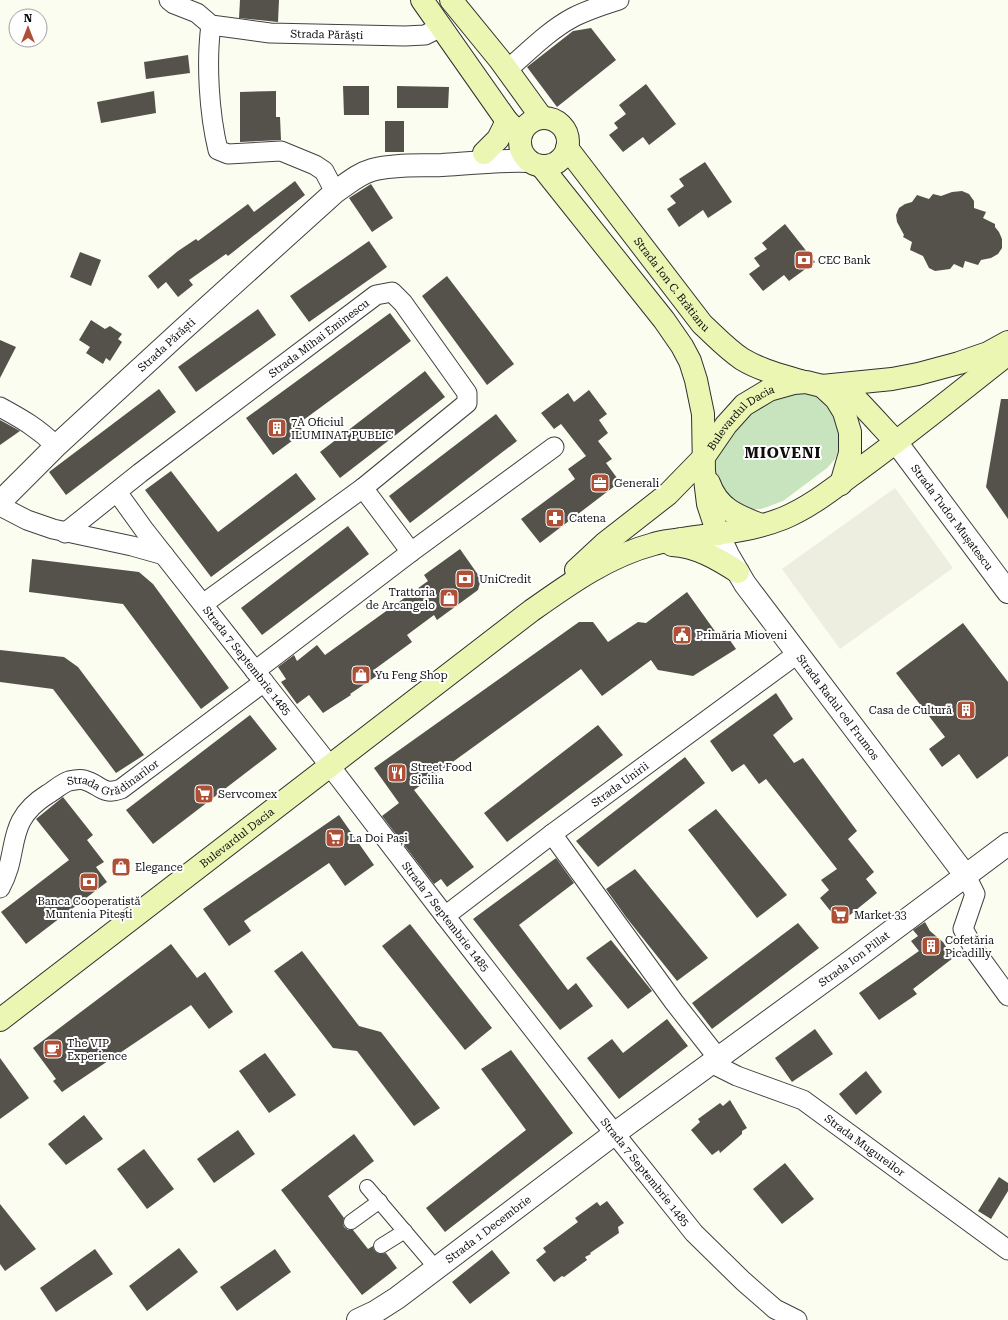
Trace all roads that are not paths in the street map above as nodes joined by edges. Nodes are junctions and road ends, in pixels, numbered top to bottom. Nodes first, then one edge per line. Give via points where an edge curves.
1 (170, 0) edge
2 (422, 0) edge
3 (451, 0) edge
4 (619, 0) edge
5 (211, 24) junction
6 (441, 27) junction
7 (507, 70) junction
8 (542, 118) junction
9 (516, 131) junction
10 (567, 148) junction
11 (477, 158) junction
12 (535, 164) junction
13 (336, 192) junction
14 (1008, 342) edge
15 (1008, 354) edge
16 (823, 384) junction
17 (0, 407) edge
18 (896, 442) junction
19 (56, 446) junction
20 (554, 447) dead end
21 (704, 464) junction
22 (841, 484) junction
23 (363, 488) junction
24 (117, 492) junction
25 (0, 502) edge
26 (0, 506) edge
27 (761, 525) junction
28 (65, 533) junction
29 (718, 534) junction
30 (655, 544) junction
31 (411, 552) junction
32 (164, 555) junction
33 (738, 572) junction
34 (1008, 592) edge
35 (203, 604) junction
36 (530, 612) junction
37 (796, 654) junction
38 (260, 677) junction
39 (330, 766) junction
40 (552, 834) junction
41 (1008, 844) edge
42 (966, 876) junction
43 (0, 888) edge
44 (445, 916) junction
45 (1008, 996) edge
46 (0, 1020) edge
47 (714, 1060) junction
48 (614, 1134) junction
49 (367, 1187) dead end
50 (380, 1201) junction
51 (351, 1222) dead end
52 (405, 1231) junction
53 (381, 1246) dead end
54 (1008, 1250) edge
55 (436, 1268) junction
56 (358, 1320) edge
57 (797, 1320) edge

1 - 5 street, Strada Părăști
2 - 6 main road
3 - 7 main road
4 - 7 street via 597,6 572,18
5 - 6 street, Strada Părăști via 270,33 405,36 426,35
5 - 13 street via 209,79 218,150 228,154 281,151 324,171
6 - 9 main road
7 - 8 main road
8 - 9 main road
8 - 10 main road via 550,119 562,126 567,135
9 - 11 main road via 498,139
9 - 12 main road via 521,151
10 - 12 main road via 563,157 552,166
10 - 16 main road, Strada Ion C. Brătianu via 702,324 718,339 742,359 761,368
11 - 12 street, Strada Părăști
11 - 13 street, Strada Părăști via 371,170 354,178
12 - 21 main road via 664,320 682,346 692,368 703,414
13 - 19 street, Strada Părăști
14 - 16 main road, Bulevardul Dacia via 988,353 918,374 886,380
15 - 18 main road, Bulevardul Dacia
16 - 18 main road via 873,417
16 - 21 main road, Bulevardul Dacia via 794,383 769,390 744,405 726,425
16 - 22 main road via 844,412 850,432 850,453
17 - 19 street via 43,433
18 - 22 main road, Bulevardul Dacia
18 - 34 street, Strada Tudor Mușatescu
19 - 25 street, Strada Părăști
20 - 31 street
21 - 27 main road via 710,487 720,503 733,514
21 - 29 main road via 708,504
21 - 36 main road, Bulevardul Dacia via 604,544
22 - 27 main road, Bulevardul Dacia via 784,518
23 - 24 street, Strada Mihai Eminescu via 468,403 468,393 403,303 392,292 376,295
23 - 31 street
23 - 35 street
24 - 28 street, Strada Mihai Eminescu
24 - 32 street, Strada 7 Septembrie 1485
26 - 28 street via 27,520
27 - 29 main road, Bulevardul Dacia
28 - 32 street
29 - 30 main road, Bulevardul Dacia
29 - 33 street, Strada Radul cel Frumos
30 - 33 main road via 699,550
30 - 36 main road, Bulevardul Dacia via 612,559 566,586
31 - 38 street
32 - 35 street, Strada 7 Septembrie 1485
33 - 37 street, Strada Radul cel Frumos
35 - 38 street, Strada 7 Septembrie 1485
36 - 39 main road, Bulevardul Dacia
37 - 40 street, Strada Unirii
37 - 42 street, Strada Radul cel Frumos
38 - 39 street, Strada 7 Septembrie 1485
38 - 43 street, Strada Grădinarilor via 121,789 113,792 84,780 68,782 36,801 23,816 17,829 6,878
39 - 44 street, Strada 7 Septembrie 1485
39 - 46 main road, Bulevardul Dacia
40 - 44 street, Strada Unirii
40 - 47 street
41 - 42 street, Strada Ion Pillat
42 - 45 street via 975,894 963,929 976,952
42 - 47 street, Strada Ion Pillat
44 - 48 street, Strada 7 Septembrie 1485
47 - 48 street, Strada Ion Pillat
47 - 54 street, Strada Mugureilor via 737,1076 803,1100
48 - 55 street, Strada 1 Decembrie
48 - 57 street, Strada 7 Septembrie 1485 via 694,1233 764,1300
49 - 50 street
50 - 51 street
50 - 52 street
52 - 53 street
52 - 55 street
55 - 56 street, Strada 1 Decembrie via 397,1298

